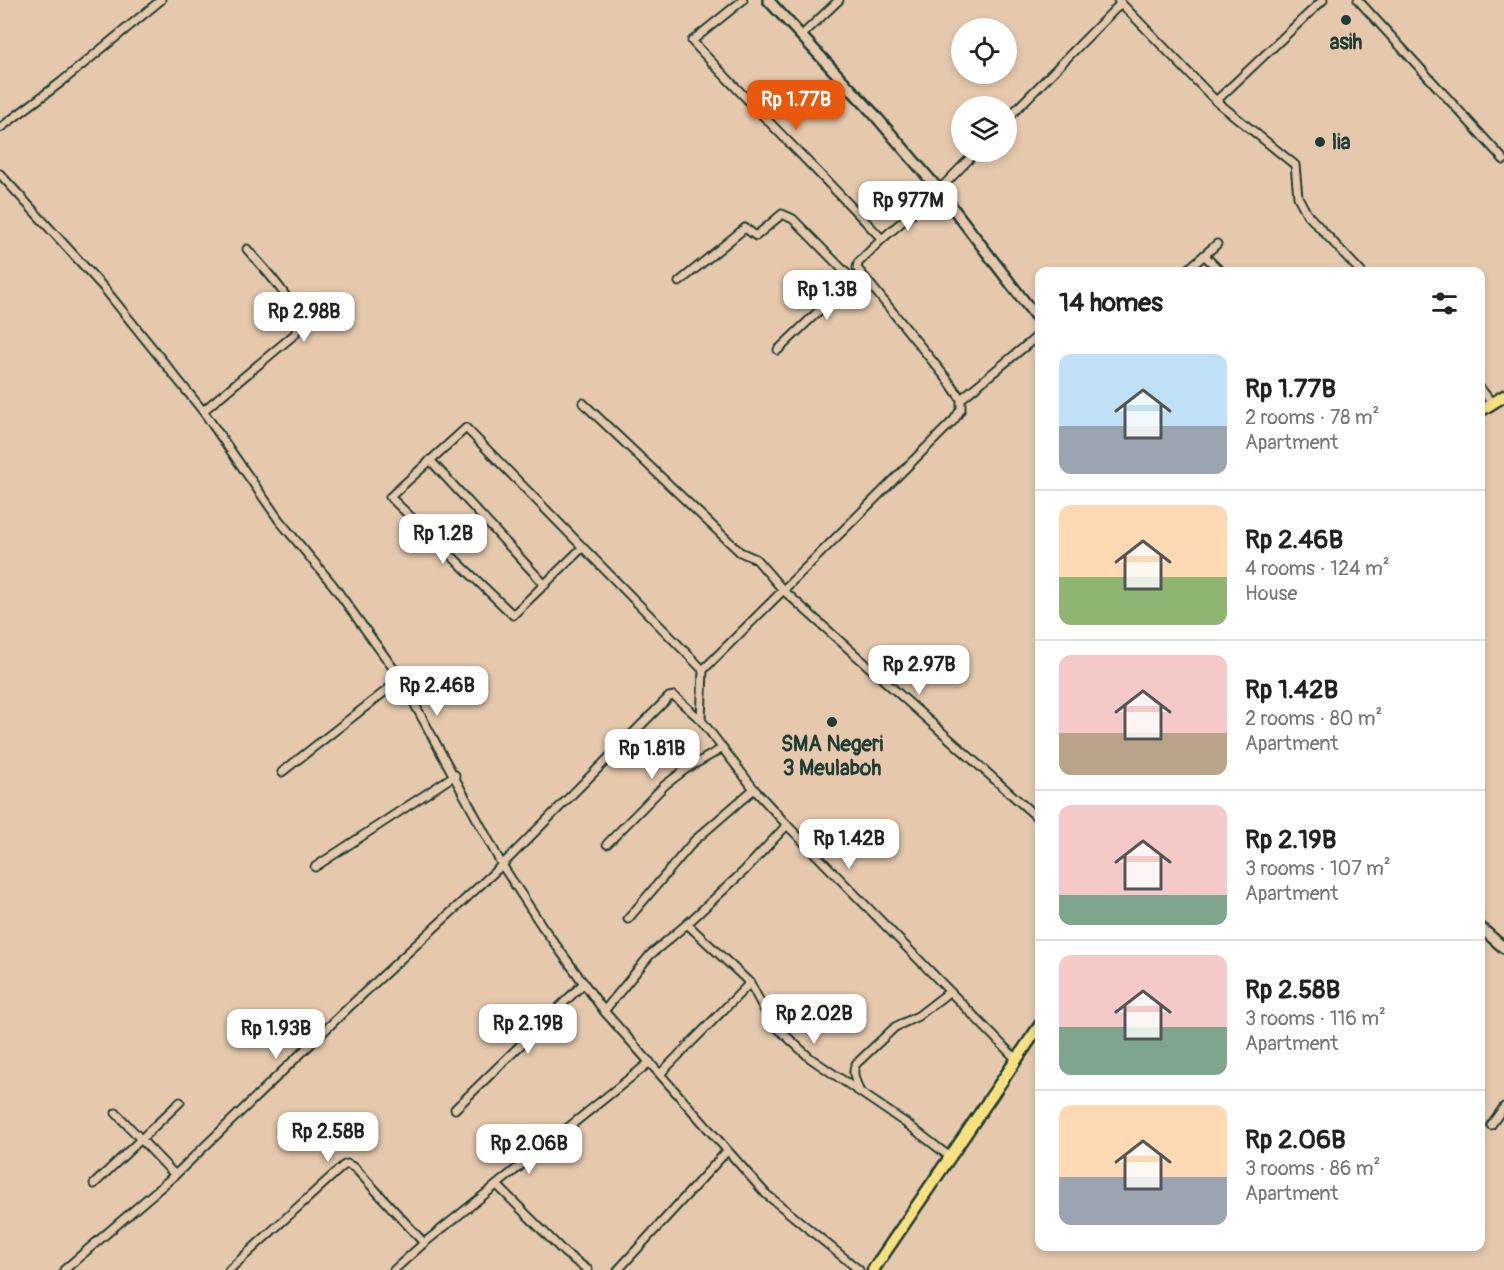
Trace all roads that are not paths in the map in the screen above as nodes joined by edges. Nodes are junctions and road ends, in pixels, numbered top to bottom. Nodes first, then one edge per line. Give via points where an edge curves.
1 (161, 0) edge
2 (743, 0) edge
3 (768, 0) edge
4 (838, 0) edge
5 (1323, 0) edge
6 (1358, 0) edge
7 (1119, 1) edge
8 (801, 36) junction
9 (1216, 101) junction
10 (1017, 108) edge
11 (0, 128) edge
12 (1504, 160) edge
13 (966, 162) edge
14 (0, 174) edge
15 (939, 190) junction
16 (882, 239) junction
17 (1217, 244) dead end
18 (247, 249) dead end
19 (1204, 255) junction
20 (1191, 267) edge
21 (1216, 267) edge
22 (1356, 267) edge
23 (860, 273) junction
24 (852, 279) junction
25 (678, 282) dead end
26 (1035, 315) edge
27 (1035, 338) edge
28 (778, 350) dead end
29 (1485, 394) edge
30 (1504, 396) edge
31 (961, 399) junction
32 (583, 403) dead end
33 (1492, 403) junction
34 (1485, 408) edge
35 (203, 411) junction
36 (430, 460) junction
37 (583, 547) junction
38 (545, 585) junction
39 (783, 590) junction
40 (703, 670) junction
41 (401, 679) junction
42 (701, 720) junction
43 (723, 748) junction
44 (282, 772) dead end
45 (454, 775) junction
46 (754, 789) junction
47 (1035, 816) edge
48 (787, 825) junction
49 (607, 844) dead end
50 (502, 865) junction
51 (315, 867) dead end
52 (628, 919) dead end
53 (687, 924) junction
54 (1485, 931) edge
55 (1504, 948) edge
56 (584, 983) junction
57 (750, 983) junction
58 (949, 992) junction
59 (604, 1011) junction
60 (1035, 1032) edge
61 (1016, 1059) junction
62 (650, 1062) junction
63 (661, 1073) junction
64 (859, 1090) junction
65 (180, 1102) dead end
66 (1504, 1107) edge
67 (454, 1109) dead end
68 (116, 1113) dead end
69 (1491, 1125) dead end
70 (142, 1140) junction
71 (727, 1151) junction
72 (950, 1157) junction
73 (176, 1175) junction
74 (94, 1184) dead end
75 (497, 1185) junction
76 (424, 1243) junction
77 (64, 1270) edge
78 (229, 1270) edge
79 (394, 1270) edge
80 (588, 1270) edge
81 (618, 1270) edge
82 (860, 1270) edge
83 (873, 1270) edge

1 - 11 street
2 - 16 street via 692,41
3 - 8 street
4 - 8 street
5 - 9 street
6 - 12 street
7 - 9 street
7 - 10 street
8 - 15 street
9 - 22 street via 1295,165 1298,197 1307,214
13 - 15 street
14 - 35 street via 104,288
15 - 16 street
15 - 26 street
16 - 23 street via 858,263
17 - 19 street
18 - 35 street via 288,300 298,329
19 - 20 street
19 - 21 street
23 - 24 street
23 - 31 street
24 - 25 street via 794,219 782,214 756,236 745,228
24 - 28 street
27 - 31 street
29 - 33 street
30 - 33 main road
31 - 39 street via 961,409 954,420
32 - 39 street via 740,552 756,559
33 - 34 main road
35 - 41 street via 279,520 333,585
36 - 37 street via 466,428
36 - 38 street
36 - 38 street via 390,497 513,615
37 - 38 street
37 - 40 street
39 - 40 street
39 - 47 street
40 - 42 street
41 - 44 street
41 - 45 street
42 - 43 street
42 - 50 street via 674,696 669,697
43 - 46 street
43 - 49 street via 665,785
45 - 50 street
45 - 51 street
46 - 48 street
46 - 52 street via 694,841
48 - 53 street
48 - 58 street
50 - 56 street
50 - 73 street
53 - 57 street
53 - 59 street via 650,955
54 - 55 street
56 - 59 street
56 - 67 street
57 - 63 street
57 - 64 street via 771,1022 810,1058
58 - 61 street
58 - 64 street via 918,1016 895,1027 856,1064 854,1077
59 - 62 street
60 - 61 main road
61 - 72 main road
62 - 63 street
62 - 75 street
63 - 71 street
64 - 72 street
65 - 70 street
66 - 69 street
68 - 70 street
70 - 73 street
70 - 74 street
71 - 81 street
71 - 82 street via 766,1194
72 - 83 main road
73 - 77 street
75 - 76 street
75 - 80 street
76 - 78 street via 347,1164
76 - 79 street

